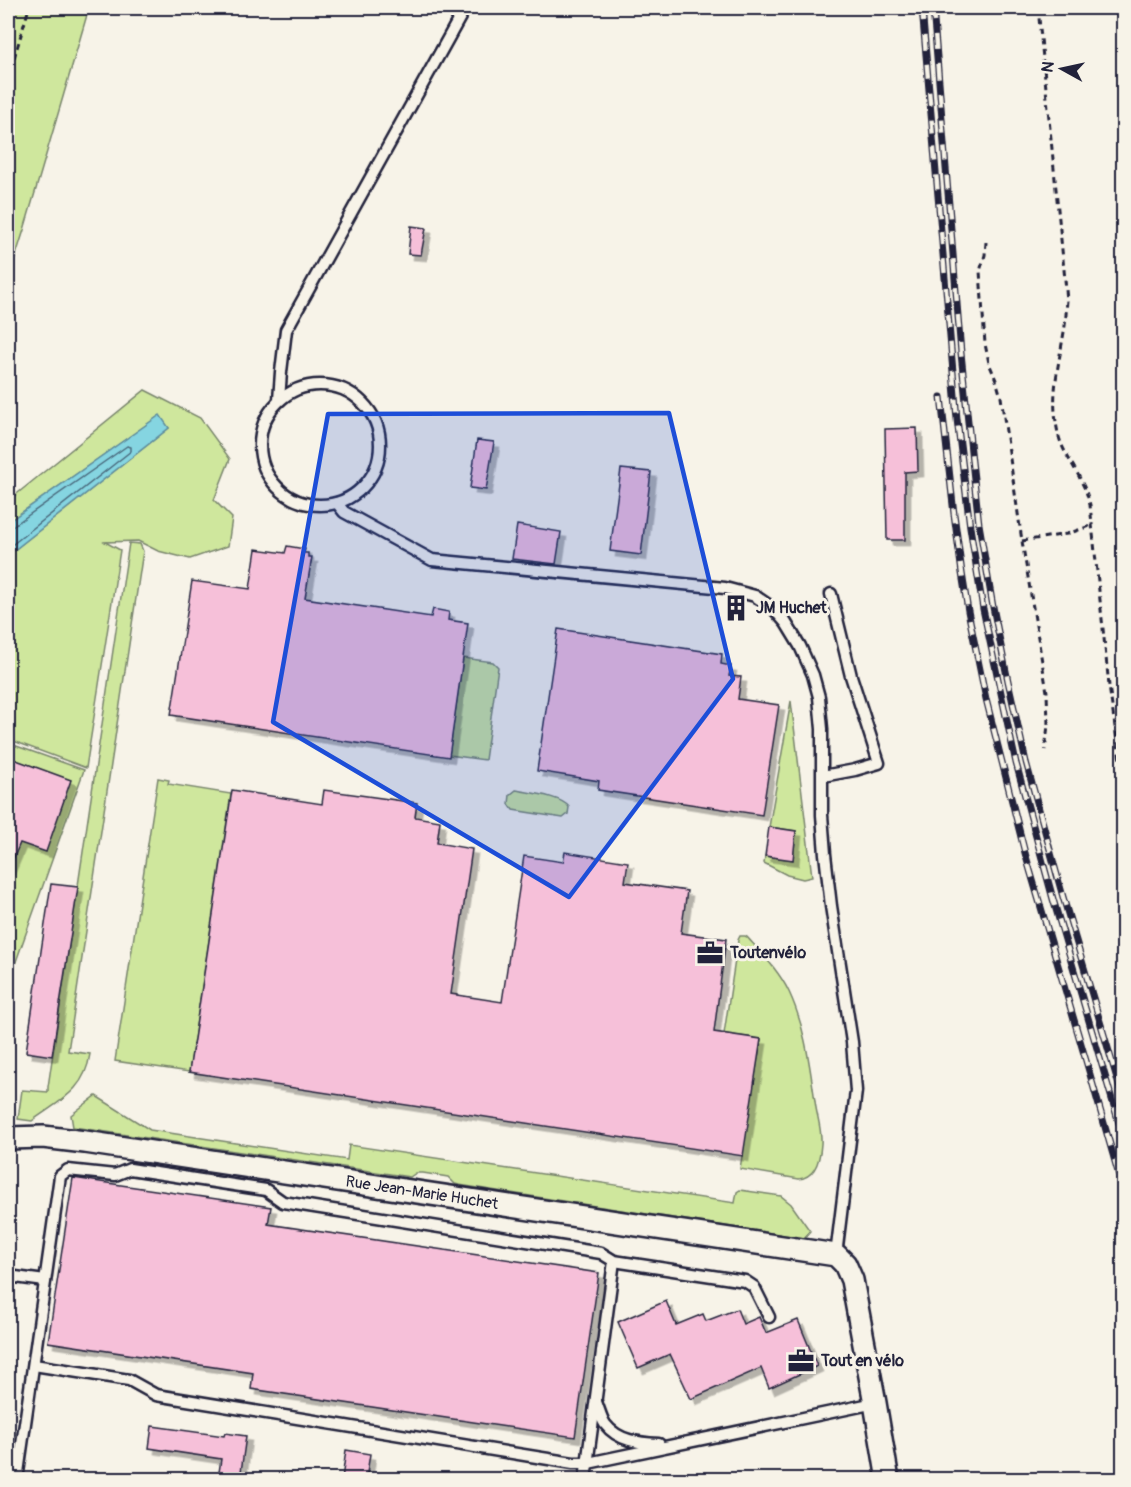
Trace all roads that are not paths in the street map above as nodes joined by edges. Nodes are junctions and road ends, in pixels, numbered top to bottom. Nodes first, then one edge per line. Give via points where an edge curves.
1 (465, 8) edge
2 (279, 400) junction
3 (337, 503) junction
4 (831, 594) dead end
5 (823, 776) junction
6 (8, 1138) edge
7 (836, 1255) junction
8 (614, 1261) junction
9 (8, 1276) edge
10 (45, 1281) junction
11 (769, 1317) dead end
12 (34, 1365) junction
13 (596, 1402) junction
14 (875, 1402) junction
15 (674, 1445) junction
16 (588, 1463) junction
17 (17, 1479) edge
18 (585, 1479) edge
19 (888, 1479) edge

1 - 2 lane via 286,330
2 - 3 lane via 266,416 261,431 264,469 276,487 296,501 316,506
2 - 3 lane via 311,385 325,384 345,390 363,402 375,419 380,439 379,460 368,481 353,496
3 - 5 lane via 344,512 432,560 725,588 755,596 786,623 813,675 819,697
4 - 5 lane via 851,676 879,763
5 - 7 lane via 822,815 831,906 856,1091
6 - 7 street, Rue Jean-Marie Huchet via 96,1143
7 - 14 street via 852,1280
8 - 10 lane via 601,1253 283,1202 266,1190 130,1169 115,1175 68,1170 60,1176
8 - 11 lane via 745,1281 754,1287
8 - 13 lane
9 - 10 lane
10 - 12 lane
12 - 16 lane via 129,1380 156,1395
12 - 17 lane
13 - 15 lane via 606,1424 621,1438
13 - 16 lane
14 - 15 lane
14 - 19 street
15 - 16 lane
16 - 18 lane

